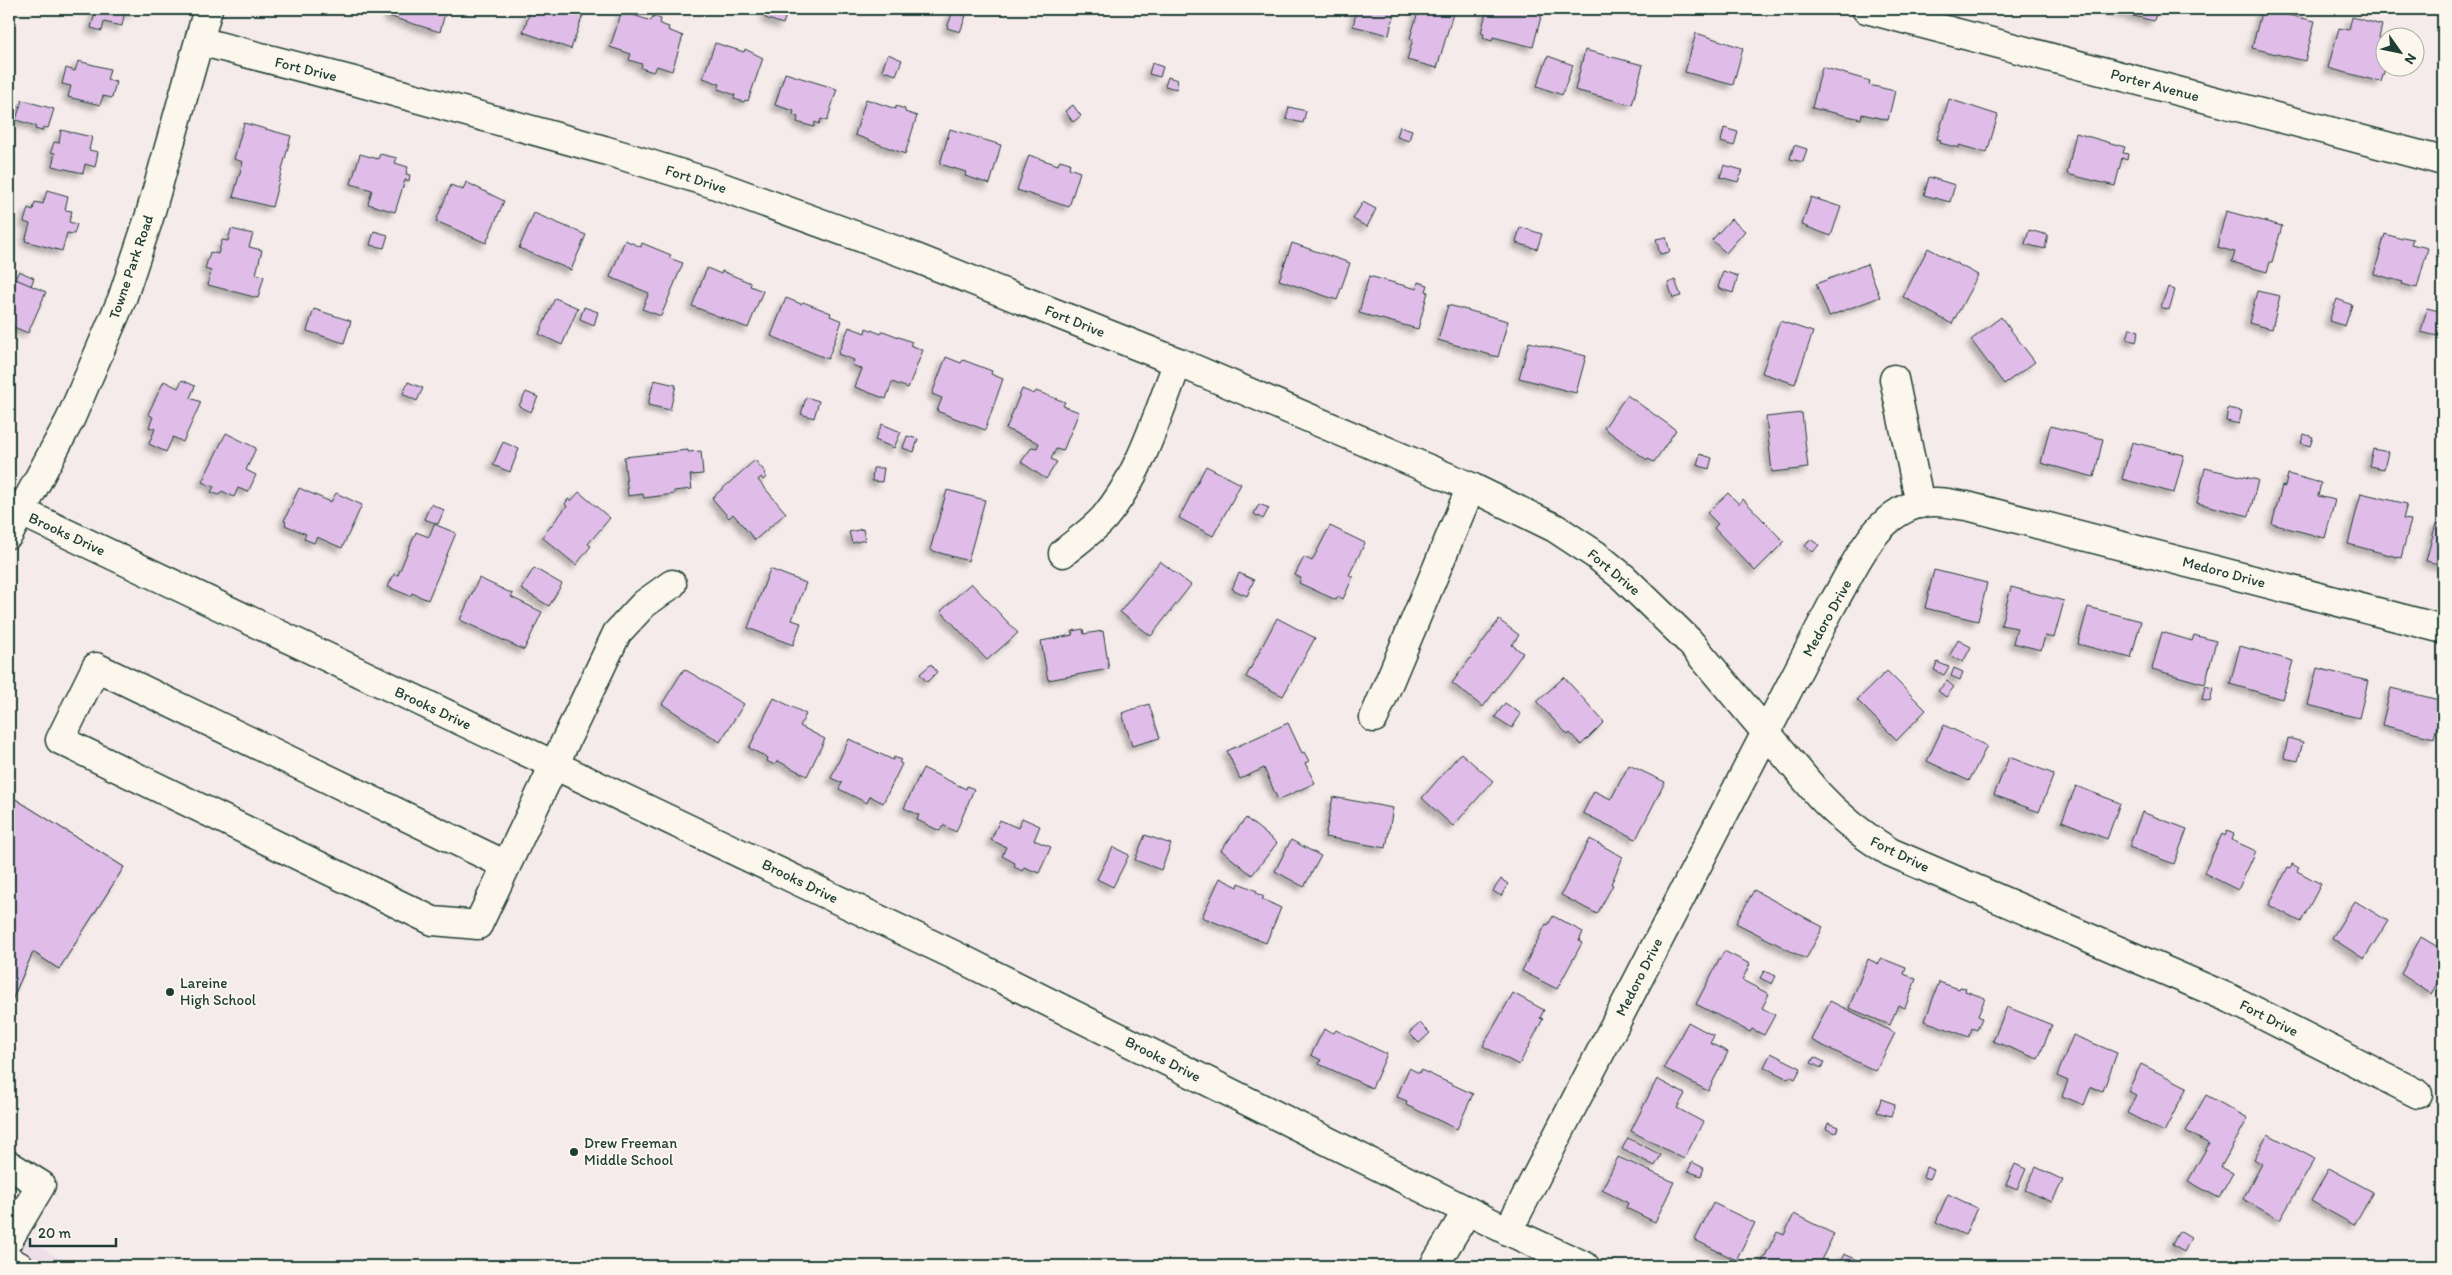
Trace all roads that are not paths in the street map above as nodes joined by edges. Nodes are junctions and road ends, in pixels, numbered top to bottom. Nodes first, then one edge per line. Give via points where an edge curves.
1 (208, 9) edge
2 (1866, 9) edge
3 (199, 42) junction
4 (2443, 160) edge
5 (1178, 362) junction
6 (1894, 379) dead end
7 (1471, 488) junction
8 (1920, 504) junction
9 (12, 518) edge
10 (1063, 553) dead end
11 (672, 584) dead end
12 (2443, 629) edge
13 (1374, 718) dead end
14 (1765, 734) junction
15 (554, 765) junction
16 (506, 865) junction
17 (2418, 1094) dead end
18 (9, 1165) edge
19 (1467, 1211) junction
20 (1508, 1231) junction
21 (9, 1239) edge
22 (9, 1261) edge
23 (18, 1266) edge
24 (1434, 1266) edge
25 (1585, 1266) edge

1 - 3 street, Towne Park Road
2 - 4 street, Porter Avenue
3 - 5 street, Fort Drive via 354,81 711,183 906,254
3 - 9 street, Towne Park Road via 149,218 122,299 70,420
5 - 7 street, Fort Drive
5 - 10 street via 1125,490 1102,520
6 - 8 street
7 - 13 street
7 - 14 street, Fort Drive via 1555,528 1624,578 1689,641
8 - 12 street, Medoro Drive via 1936,502 1996,513
8 - 14 street, Medoro Drive via 1901,510 1875,532 1832,605
9 - 15 street, Brooks Drive
11 - 15 street via 644,604 617,634
14 - 17 street, Fort Drive via 1838,816 1890,852 2231,999
14 - 20 street, Medoro Drive
15 - 16 street
15 - 19 street, Brooks Drive via 945,951
16 - 16 street via 478,925 433,921 60,740 96,668
18 - 21 street via 40,1185
19 - 20 street, Brooks Drive
19 - 24 street
20 - 25 street, Brooks Drive
22 - 23 street

